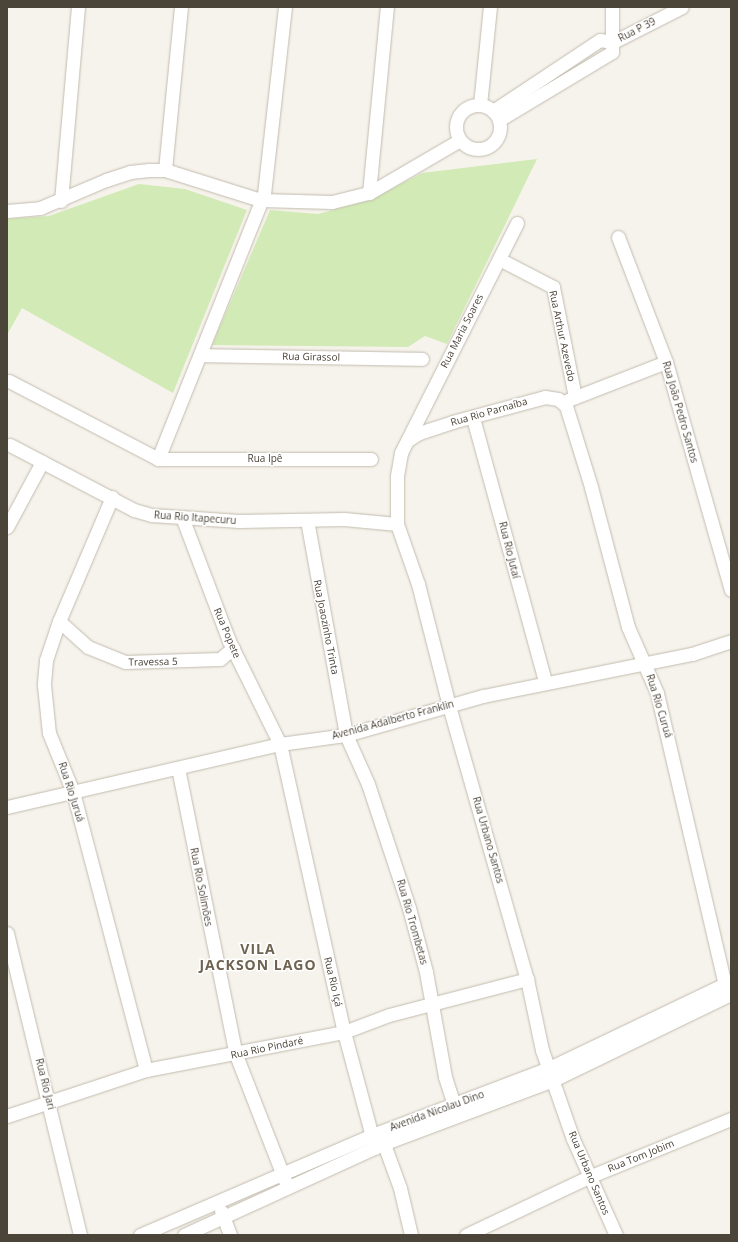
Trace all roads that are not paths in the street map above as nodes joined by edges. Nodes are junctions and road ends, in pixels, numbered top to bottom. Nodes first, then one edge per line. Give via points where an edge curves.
1 (78, 7) edge
2 (181, 7) edge
3 (285, 7) edge
4 (387, 7) edge
5 (490, 7) edge
6 (612, 7) edge
7 (682, 7) edge
8 (613, 42) junction
9 (480, 105) junction
10 (496, 116) junction
11 (460, 140) junction
12 (165, 170) junction
13 (369, 193) junction
14 (261, 200) junction
15 (61, 201) junction
16 (7, 210) edge
17 (517, 223) dead end
18 (618, 237) dead end
19 (499, 259) junction
20 (200, 355) junction
21 (422, 359) dead end
22 (666, 362) junction
23 (9, 381) dead end
24 (569, 403) junction
25 (472, 418) junction
26 (408, 440) junction
27 (10, 445) dead end
28 (158, 459) junction
29 (371, 459) dead end
30 (42, 462) junction
31 (112, 497) junction
32 (182, 517) junction
33 (307, 520) junction
34 (397, 524) junction
35 (7, 527) edge
36 (731, 590) edge
37 (59, 620) junction
38 (731, 641) edge
39 (233, 648) junction
40 (645, 664) junction
41 (545, 682) junction
42 (449, 706) junction
43 (346, 735) junction
44 (280, 744) junction
45 (178, 768) junction
46 (73, 792) junction
47 (7, 807) edge
48 (7, 933) edge
49 (526, 979) junction
50 (729, 987) edge
51 (433, 1004) junction
52 (344, 1032) junction
53 (236, 1055) junction
54 (146, 1070) junction
55 (551, 1074) junction
56 (50, 1104) junction
57 (456, 1110) junction
58 (7, 1116) edge
59 (731, 1119) edge
60 (378, 1140) junction
61 (591, 1176) junction
62 (285, 1181) junction
63 (218, 1204) junction
64 (224, 1218) junction
65 (80, 1235) edge
66 (140, 1235) edge
67 (184, 1235) edge
68 (230, 1235) edge
69 (411, 1235) edge
70 (466, 1235) edge
71 (616, 1235) edge

1 - 15 street
2 - 12 street
3 - 14 street via 264,194
4 - 13 street
5 - 9 street
6 - 8 street
7 - 8 street, Rua P 39
8 - 10 street via 612,52
9 - 10 street
9 - 11 street via 468,107 458,118 456,125
10 - 11 street via 499,132 490,145 474,148
11 - 13 street
12 - 14 street
12 - 15 street via 130,172
13 - 14 street via 332,202
14 - 20 street
15 - 16 street via 40,208
17 - 19 street, Rua Maria Soares
18 - 22 street, Rua João Pedro Santos
19 - 24 street, Rua Arthur Azevedo via 553,287
19 - 26 street, Rua Maria Soares
20 - 21 street, Rua Girassol
20 - 28 street
22 - 24 street
22 - 36 street, Rua João Pedro Santos
23 - 28 street
24 - 25 street, Rua Rio Parnaíba via 544,397
24 - 40 street, Rua Rio Curuá via 628,627
25 - 26 street, Rua Rio Parnaíba via 419,433
25 - 41 street, Rua Rio Jutaí
26 - 34 street, Rua Urbano Santos via 399,460
27 - 30 street, Rua Rio Itapecuru
28 - 29 street, Rua Ipê
30 - 31 street, Rua Rio Itapecuru
30 - 35 street
31 - 32 street, Rua Rio Itapecuru via 144,513
31 - 37 street, Rua Rio Juruá
32 - 33 street, Rua Rio Itapecuru via 239,521
32 - 39 street, Rua Popete
33 - 34 street, Rua Rio Itapecuru
33 - 43 street, Rua Joaozinho Trinta
34 - 42 street, Rua Urbano Santos via 418,584
37 - 39 street, Travessa 5 via 88,647 125,662 220,659
37 - 46 street, Rua Rio Juruá via 46,660 45,710 49,733
38 - 40 street, Avenida Adalberto Franklin
39 - 44 street, Rua Popete
40 - 41 street, Avenida Adalberto Franklin
40 - 50 street, Rua Rio Curuá via 657,693 676,765
41 - 42 street, Avenida Adalberto Franklin
42 - 43 street, Avenida Adalberto Franklin
42 - 49 street, Rua Urbano Santos
43 - 44 street, Avenida Adalberto Franklin
43 - 51 street, Rua Rio Trombetas via 361,765 391,850
44 - 45 street, Avenida Adalberto Franklin
44 - 52 street, Rua Rio Içá
45 - 46 street, Avenida Adalberto Franklin
45 - 53 street, Rua Rio Solimões
46 - 47 street, Avenida Adalberto Franklin
46 - 54 street, Rua Rio Juruá
48 - 56 street, Rua Rio Jari
49 - 51 street, Rua Rio Pindaré
49 - 55 street, Rua Urbano Santos via 542,1050
50 - 55 street, Avenida Nicolau Dino
51 - 52 street, Rua Rio Pindaré via 389,1015
51 - 57 street, Rua Rio Trombetas via 445,1077
52 - 53 street, Rua Rio Pindaré
52 - 60 street, Rua Rio Içá
53 - 54 street, Rua Rio Pindaré
53 - 62 street, Rua Rio Solimões
54 - 56 street, Rua Rio Pindaré
55 - 57 street, Avenida Nicolau Dino
55 - 61 street, Rua Urbano Santos via 573,1139
56 - 58 street, Rua Rio Pindaré
56 - 65 street, Rua Rio Jari
57 - 60 street, Avenida Nicolau Dino
59 - 61 street, Rua Tom Jobim
60 - 62 street, Avenida Nicolau Dino
60 - 69 street, Rua Rio Içá via 400,1188
61 - 70 street, Rua Tom Jobim
61 - 71 street, Rua Urbano Santos
62 - 63 street, Avenida Nicolau Dino
62 - 64 street, Avenida Nicolau Dino
63 - 64 street
63 - 66 street, Avenida Nicolau Dino
64 - 67 street, Avenida Nicolau Dino
64 - 68 street

